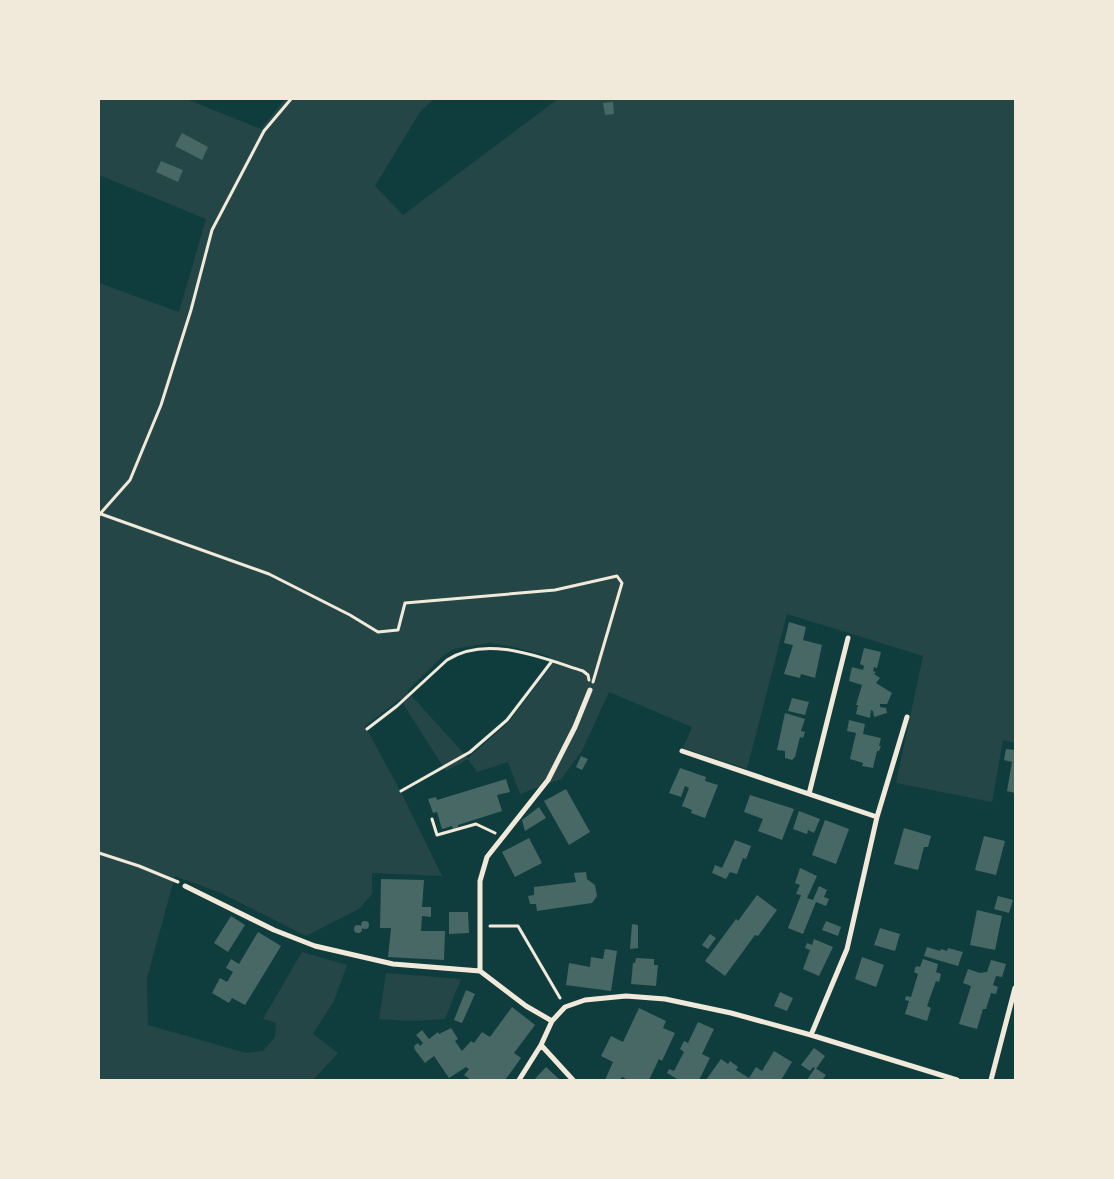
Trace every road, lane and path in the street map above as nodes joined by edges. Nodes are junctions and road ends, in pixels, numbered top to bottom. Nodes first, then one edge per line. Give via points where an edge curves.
1 (291, 99) edge
2 (100, 514) edge
3 (848, 638) dead end
4 (552, 661) junction
5 (590, 690) junction
6 (907, 717) dead end
7 (366, 729) dead end
8 (682, 751) dead end
9 (401, 791) dead end
10 (809, 794) junction
11 (877, 817) junction
12 (432, 819) dead end
13 (502, 837) junction
14 (99, 853) edge
15 (185, 886) joint
16 (479, 926) junction
17 (480, 971) junction
18 (1015, 988) edge
19 (565, 1007) junction
20 (552, 1021) junction
21 (811, 1036) junction
22 (541, 1045) junction
23 (519, 1080) edge
24 (573, 1080) edge
25 (957, 1080) edge
26 (991, 1080) edge

1 - 2 path via 264,131 212,230 162,405 130,480
2 - 5 path via 269,574 378,632 398,630 405,603 555,590 617,576 622,583
3 - 10 street
4 - 5 path via 583,671 588,675
4 - 7 path via 488,647 457,653
4 - 9 path via 507,720 470,752
5 - 13 street via 548,780
6 - 11 street
8 - 10 street
10 - 11 street
11 - 21 street via 847,949
12 - 13 path via 437,835 476,824
13 - 16 street via 487,857 480,881
14 - 15 path
15 - 17 street via 274,930 315,946 393,964
16 - 17 street
16 - 19 path via 518,926
17 - 20 street via 526,1006
18 - 26 street
19 - 20 street
19 - 21 street via 585,1000 618,997 665,999 731,1013
20 - 22 street
21 - 25 street
22 - 23 street
22 - 24 street

